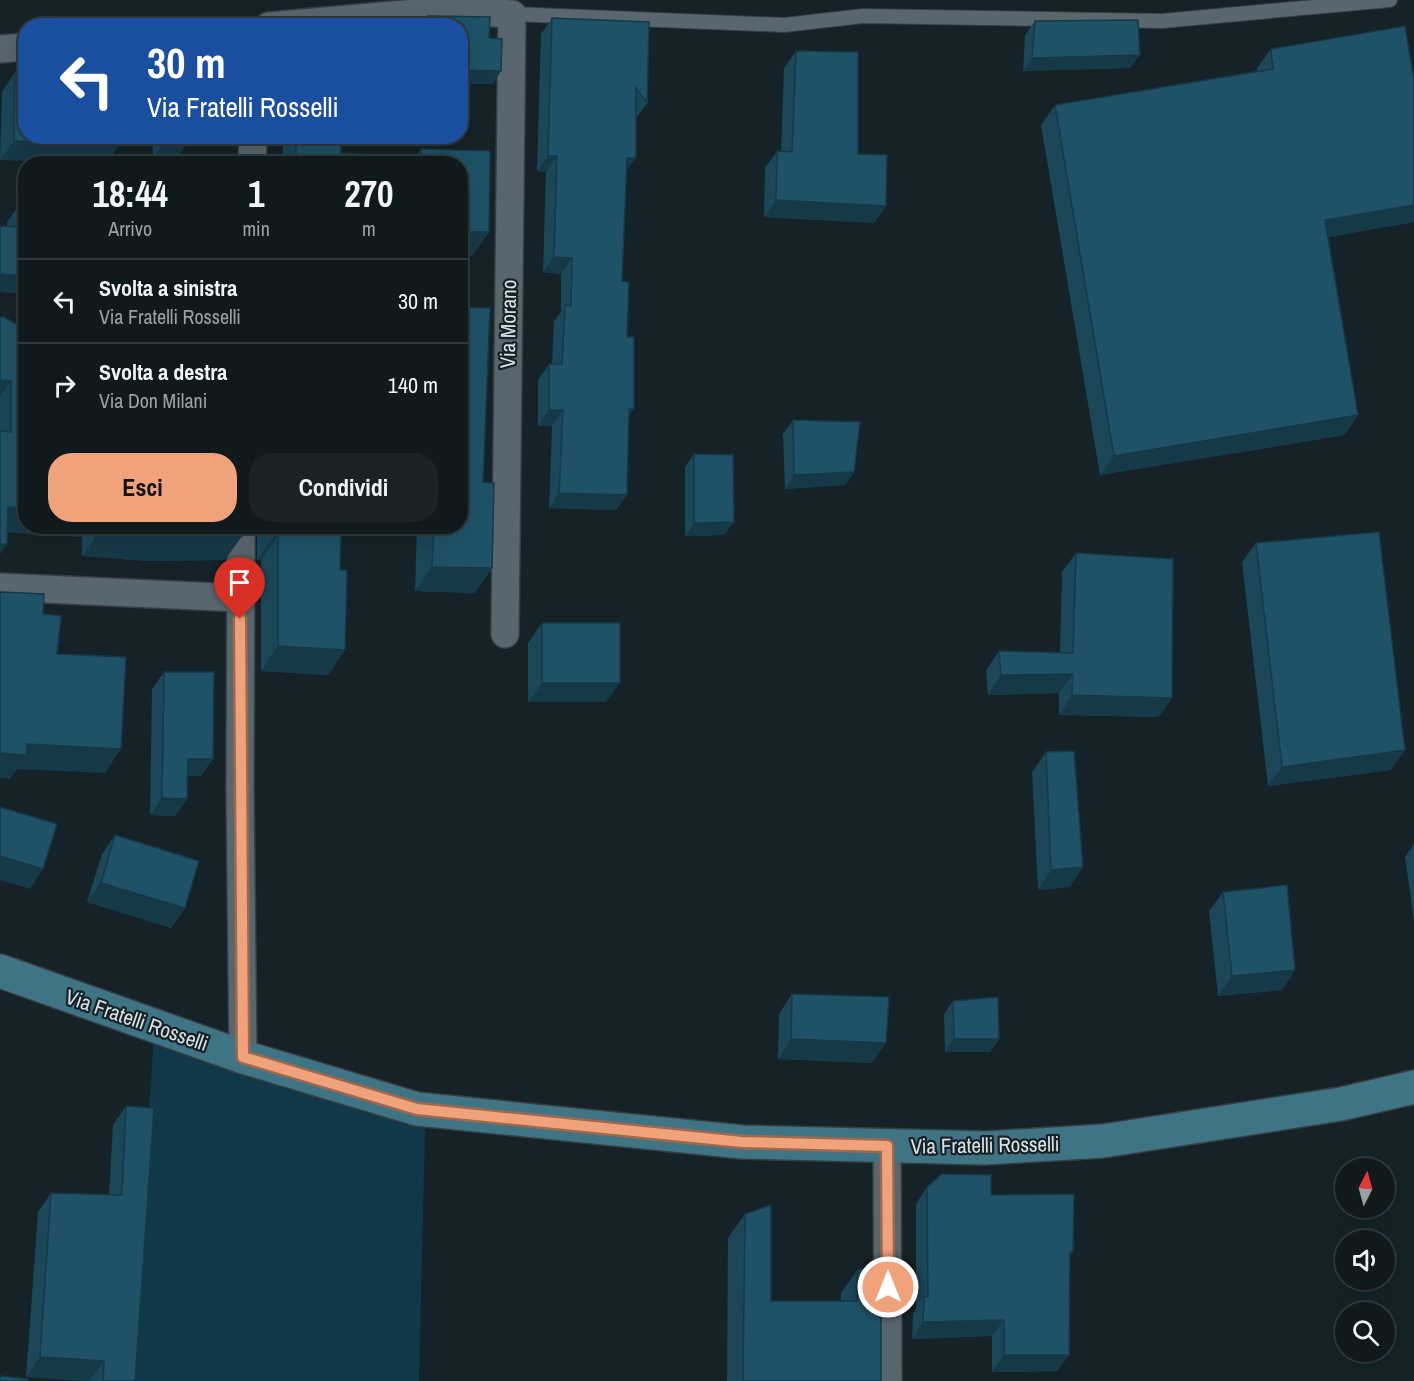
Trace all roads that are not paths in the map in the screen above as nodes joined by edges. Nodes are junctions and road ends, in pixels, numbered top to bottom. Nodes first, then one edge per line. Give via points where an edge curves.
1 (1390, 0) edge
2 (449, 5) edge
3 (512, 14) junction
4 (337, 18) edge
5 (18, 48) edge
6 (0, 49) edge
7 (241, 534) edge
8 (0, 587) edge
9 (240, 597) junction
10 (505, 634) dead end
11 (0, 971) edge
12 (243, 1057) junction
13 (1414, 1087) edge
14 (887, 1146) junction
15 (888, 1381) edge

1 - 3 lane via 1162,21 863,16 784,25
2 - 3 street
2 - 4 street
3 - 10 street, Via Morano
5 - 6 street
7 - 9 street
8 - 9 street
9 - 12 street
11 - 12 main road, Via Fratelli Rosselli
12 - 14 main road, Via Fratelli Rosselli via 417,1109 742,1142
13 - 14 main road, Via Fratelli Rosselli via 1341,1104 1103,1141 985,1149
14 - 15 street

